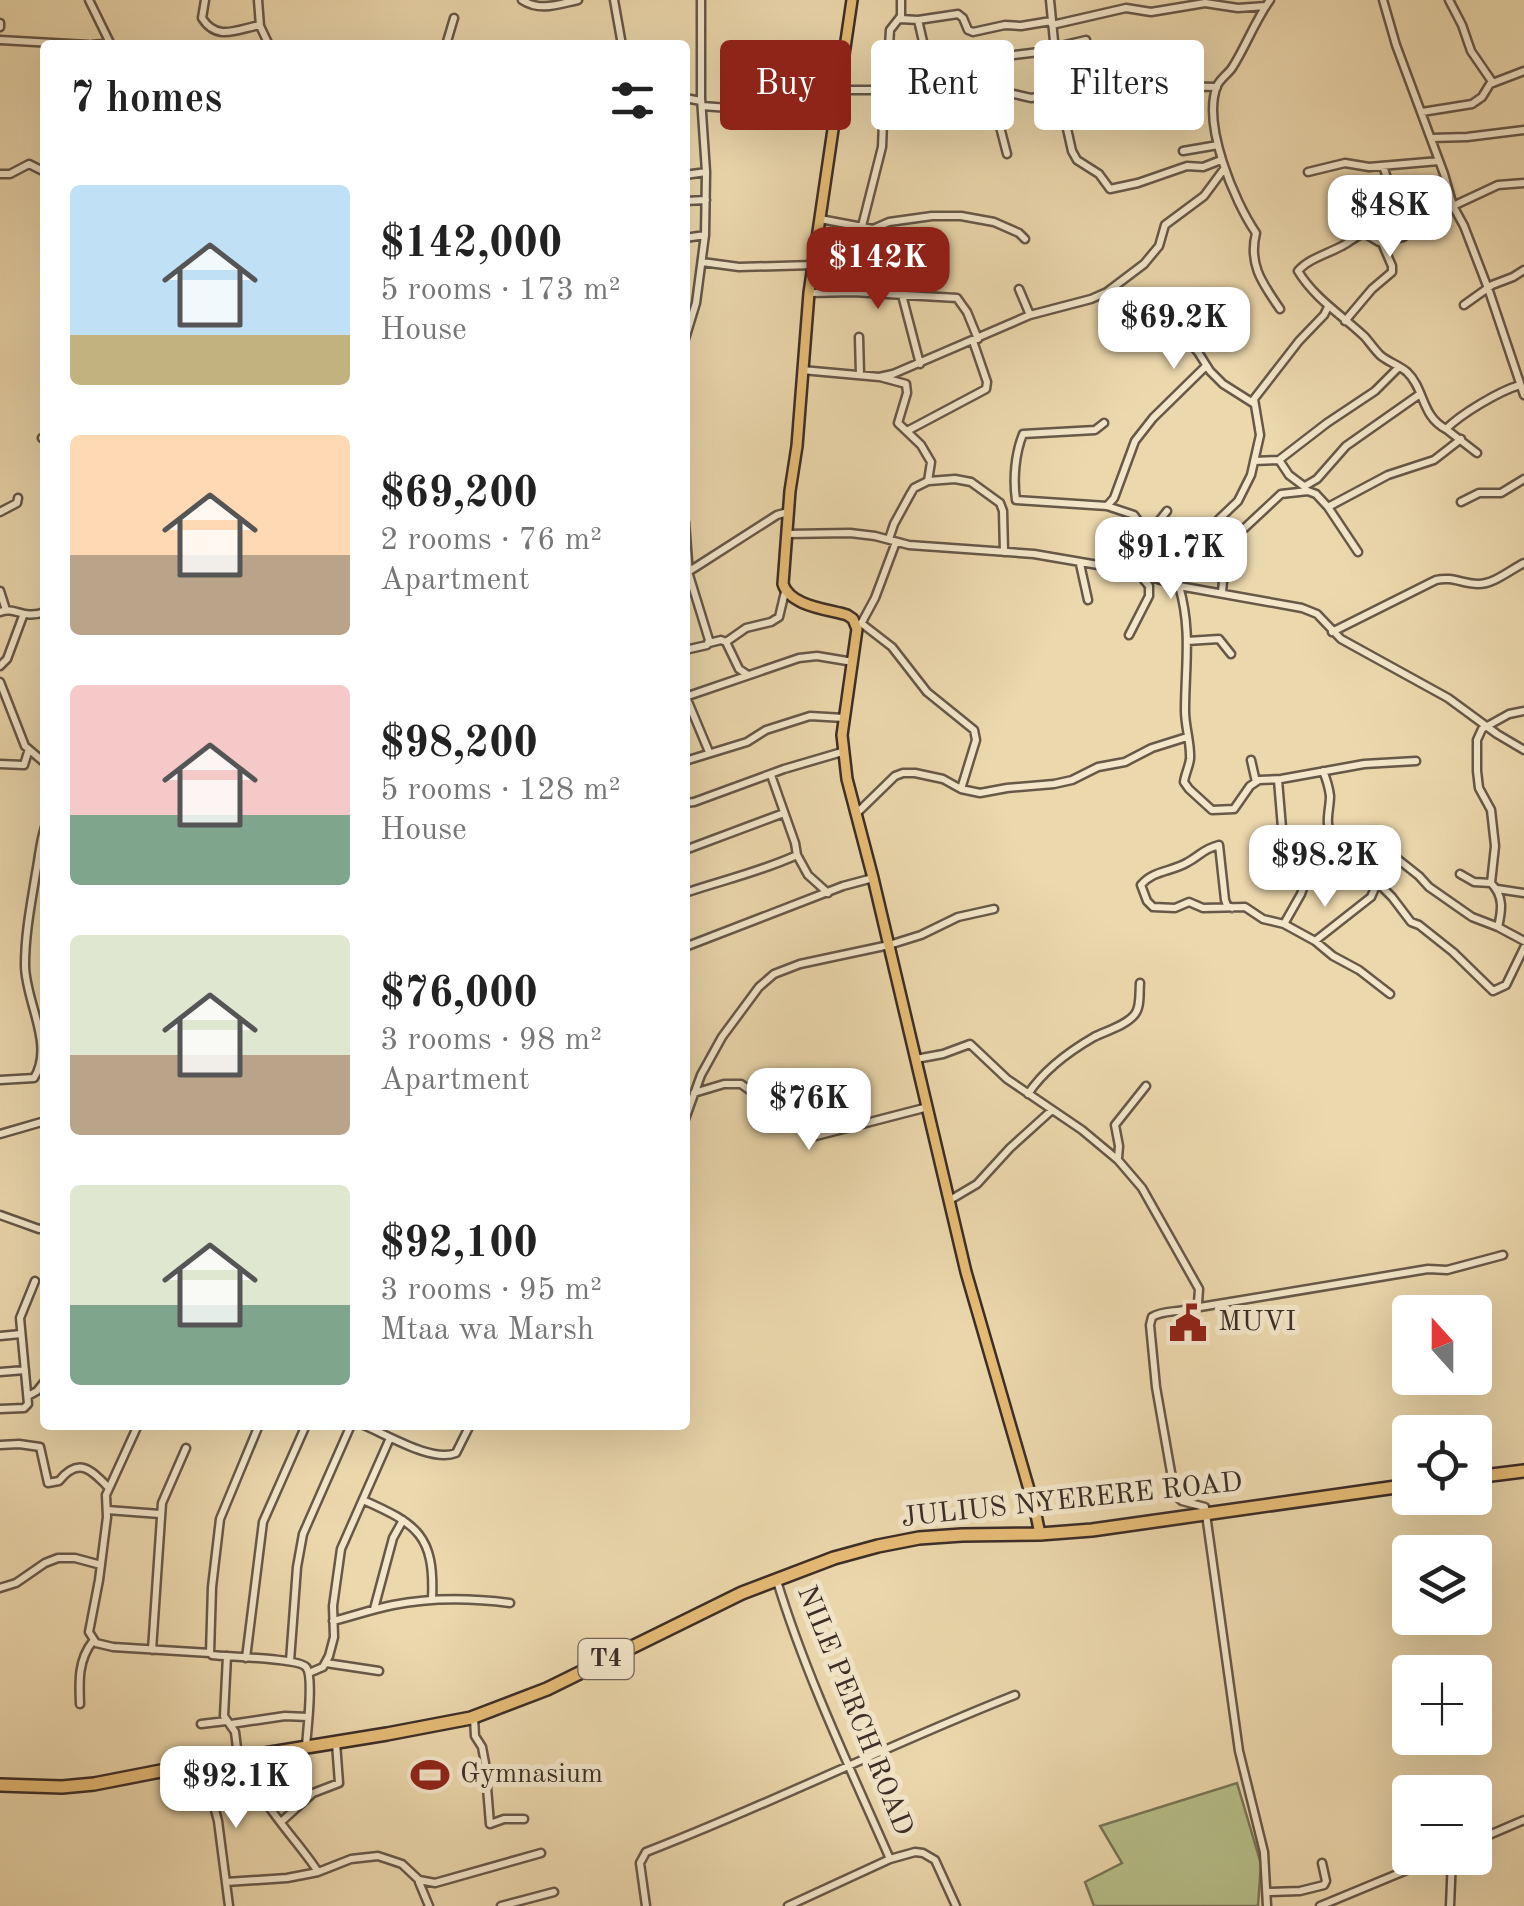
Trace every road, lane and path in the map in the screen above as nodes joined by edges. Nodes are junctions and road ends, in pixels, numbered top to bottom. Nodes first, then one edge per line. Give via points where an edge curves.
1 (89, 0) edge
2 (205, 0) edge
3 (258, 0) edge
4 (522, 0) edge
5 (578, 0) edge
6 (614, 0) edge
7 (702, 0) edge
8 (852, 0) edge
9 (901, 0) edge
10 (1050, 0) edge
11 (1383, 0) edge
12 (1449, 0) edge
13 (1268, 3) edge
14 (454, 18) dead end
15 (900, 19) junction
16 (918, 20) junction
17 (1052, 23) junction
18 (260, 26) junction
19 (0, 40) edge
20 (108, 40) edge
21 (267, 40) edge
22 (447, 40) edge
23 (621, 40) edge
24 (846, 40) edge
25 (889, 40) edge
26 (923, 40) edge
27 (1055, 40) edge
28 (40, 42) edge
29 (1524, 70) edge
30 (1493, 83) junction
31 (1204, 86) edge
32 (1217, 86) junction
33 (690, 100) edge
34 (701, 104) junction
35 (720, 106) edge
36 (1422, 112) junction
37 (833, 130) edge
38 (881, 130) edge
39 (1001, 130) edge
40 (1068, 130) edge
41 (1524, 130) edge
42 (1431, 138) junction
43 (1218, 146) junction
44 (1183, 151) dead end
45 (1007, 154) dead end
46 (1221, 160) junction
47 (1440, 161) junction
48 (1383, 166) junction
49 (40, 169) edge
50 (1224, 169) junction
51 (706, 172) junction
52 (1308, 172) dead end
53 (0, 174) edge
54 (690, 174) edge
55 (1524, 183) edge
56 (706, 200) junction
57 (690, 201) edge
58 (1452, 206) junction
59 (819, 219) junction
60 (862, 226) junction
61 (1408, 234) junction
62 (705, 235) junction
63 (690, 237) edge
64 (1025, 239) dead end
65 (1382, 243) junction
66 (702, 262) junction
67 (813, 265) junction
68 (1524, 270) edge
69 (1488, 288) junction
70 (1019, 289) dead end
71 (809, 293) junction
72 (902, 294) junction
73 (1464, 304) dead end
74 (1328, 306) junction
75 (1280, 309) dead end
76 (1030, 315) junction
77 (1172, 317) dead end
78 (690, 318) edge
79 (1345, 320) junction
80 (1177, 330) junction
81 (859, 337) dead end
82 (975, 340) junction
83 (1160, 344) dead end
84 (920, 364) junction
85 (1206, 366) junction
86 (1400, 367) junction
87 (802, 370) junction
88 (860, 374) junction
89 (879, 377) junction
90 (1521, 380) edge
91 (1420, 394) junction
92 (1524, 396) edge
93 (1254, 404) junction
94 (1104, 423) dead end
95 (1446, 429) junction
96 (906, 431) junction
97 (1461, 440) junction
98 (1477, 453) dead end
99 (1279, 460) junction
100 (1254, 461) junction
101 (1524, 479) edge
102 (928, 481) junction
103 (1304, 489) junction
104 (18, 498) dead end
105 (1016, 500) junction
106 (1461, 502) dead end
107 (1002, 506) junction
108 (1107, 506) junction
109 (1328, 507) junction
110 (1167, 510) dead end
111 (0, 512) edge
112 (788, 512) junction
113 (1148, 533) junction
114 (787, 534) junction
115 (893, 541) junction
116 (1221, 550) junction
117 (1004, 552) junction
118 (1358, 552) dead end
119 (1524, 563) edge
120 (1080, 564) junction
121 (690, 571) edge
122 (1136, 572) junction
123 (690, 579) edge
124 (1179, 586) junction
125 (0, 591) edge
126 (786, 592) junction
127 (1222, 592) junction
128 (1088, 600) dead end
129 (3, 611) edge
130 (40, 613) edge
131 (23, 616) junction
132 (859, 626) junction
133 (1332, 632) junction
134 (738, 635) junction
135 (1129, 635) dead end
136 (726, 642) junction
137 (1187, 642) junction
138 (709, 643) junction
139 (690, 649) edge
140 (1231, 654) dead end
141 (734, 656) junction
142 (854, 662) junction
143 (0, 666) edge
144 (739, 669) junction
145 (748, 676) junction
146 (734, 680) junction
147 (0, 682) edge
148 (690, 696) edge
149 (690, 706) edge
150 (1524, 710) edge
151 (844, 718) junction
152 (1488, 727) junction
153 (1187, 737) junction
154 (1524, 750) edge
155 (28, 751) junction
156 (710, 752) junction
157 (842, 752) junction
158 (690, 758) edge
159 (40, 759) edge
160 (1251, 760) dead end
161 (1416, 761) dead end
162 (0, 764) edge
163 (1323, 770) junction
164 (771, 775) junction
165 (1278, 780) junction
166 (1256, 782) junction
167 (961, 788) junction
168 (690, 802) edge
169 (784, 813) junction
170 (856, 814) junction
171 (1332, 837) junction
172 (1318, 846) junction
173 (690, 848) edge
174 (1390, 853) junction
175 (797, 855) junction
176 (40, 872) edge
177 (1460, 874) dead end
178 (873, 878) junction
179 (1378, 884) junction
180 (1494, 886) junction
181 (690, 891) edge
182 (828, 892) junction
183 (1524, 893) edge
184 (1232, 908) junction
185 (994, 909) dead end
186 (1284, 924) junction
187 (1498, 927) junction
188 (1315, 941) junction
189 (690, 945) edge
190 (889, 945) junction
191 (1524, 945) edge
192 (1140, 983) dead end
193 (1390, 994) dead end
194 (40, 1029) edge
195 (916, 1058) junction
196 (40, 1064) edge
197 (0, 1080) edge
198 (1146, 1086) dead end
199 (693, 1094) junction
200 (1028, 1094) junction
201 (690, 1103) edge
202 (928, 1107) junction
203 (1052, 1110) junction
204 (40, 1123) edge
205 (0, 1134) edge
206 (1118, 1160) junction
207 (950, 1200) junction
208 (2, 1215) edge
209 (40, 1227) edge
210 (1503, 1255) dead end
211 (36, 1281) dead end
212 (1193, 1308) junction
213 (21, 1334) junction
214 (0, 1336) edge
215 (25, 1370) junction
216 (0, 1372) edge
217 (40, 1387) edge
218 (28, 1396) junction
219 (0, 1409) edge
220 (136, 1430) edge
221 (256, 1430) edge
222 (304, 1430) edge
223 (349, 1430) edge
224 (380, 1430) edge
225 (468, 1430) edge
226 (390, 1438) junction
227 (0, 1444) edge
228 (186, 1448) dead end
229 (1524, 1471) edge
230 (1492, 1475) edge
231 (109, 1488) junction
232 (1392, 1488) edge
233 (363, 1500) junction
234 (107, 1510) junction
235 (160, 1514) junction
236 (1206, 1514) junction
237 (403, 1520) junction
238 (1040, 1534) junction
239 (101, 1565) junction
240 (776, 1580) junction
241 (0, 1588) edge
242 (432, 1599) junction
243 (510, 1603) dead end
244 (374, 1609) junction
245 (333, 1621) junction
246 (93, 1641) junction
247 (152, 1650) junction
248 (210, 1654) junction
249 (227, 1656) junction
250 (246, 1658) junction
251 (290, 1660) junction
252 (326, 1663) junction
253 (379, 1671) dead end
254 (309, 1673) junction
255 (1015, 1695) dead end
256 (80, 1704) dead end
257 (308, 1716) junction
258 (474, 1717) junction
259 (228, 1722) junction
260 (201, 1724) dead end
261 (336, 1742) junction
262 (306, 1747) junction
263 (243, 1757) junction
264 (203, 1764) junction
265 (848, 1764) junction
266 (0, 1785) edge
267 (524, 1819) dead end
268 (1524, 1820) edge
269 (281, 1822) junction
270 (1492, 1834) edge
271 (541, 1854) dead end
272 (890, 1859) junction
273 (1322, 1863) dead end
274 (318, 1872) junction
275 (1395, 1875) edge
276 (1451, 1875) edge
277 (419, 1880) junction
278 (226, 1882) junction
279 (554, 1892) dead end
280 (1268, 1892) junction
281 (229, 1906) edge
282 (429, 1906) edge
283 (501, 1906) edge
284 (646, 1906) edge
285 (788, 1906) edge
286 (956, 1906) edge
287 (1267, 1906) edge
288 (1320, 1906) edge
289 (1450, 1906) edge

1 - 20 street
2 - 18 street via 202,20 214,30
3 - 18 street
4 - 5 street via 535,7
6 - 23 street
7 - 34 street
8 - 24 main road
9 - 15 street
10 - 17 street
11 - 36 street
12 - 30 street
13 - 17 street via 1126,8
13 - 32 street
14 - 22 street
15 - 16 street
15 - 25 street
16 - 17 street via 948,12 961,15 970,32
16 - 26 street
17 - 27 street
18 - 21 street
19 - 28 street
29 - 30 street
30 - 36 street via 1478,101
31 - 32 street
32 - 43 street
33 - 34 street
34 - 35 street
34 - 51 street
36 - 42 street
37 - 59 main road
38 - 60 street
39 - 45 street
40 - 46 street via 1074,156 1108,189
41 - 42 street
42 - 47 street
43 - 44 street
43 - 46 street
46 - 50 street
47 - 48 street
47 - 58 street
48 - 52 street via 1344,162
48 - 61 street
49 - 53 street via 30,164
50 - 75 street via 1256,233 1256,272
50 - 76 street via 1204,196 1166,225 1143,266 1100,296
51 - 54 street
51 - 56 street
55 - 58 street via 1503,184
56 - 57 street
56 - 62 street
58 - 61 street
58 - 69 street
59 - 60 street
59 - 67 main road
60 - 64 street via 961,216 994,222
61 - 65 street
62 - 63 street
62 - 66 street
65 - 74 street via 1360,234 1298,268
65 - 79 street via 1392,272
66 - 67 street
66 - 78 street
67 - 71 main road
68 - 69 street
69 - 73 street
69 - 90 street
70 - 76 street
71 - 72 street
71 - 87 main road
72 - 82 street via 957,298
72 - 84 street
74 - 79 street
74 - 93 street
76 - 82 street
77 - 80 street
79 - 86 street
80 - 83 street
80 - 85 street
81 - 88 street
82 - 84 street
82 - 96 street via 986,389
84 - 89 street
85 - 93 street
85 - 108 street via 1135,441
86 - 91 street
86 - 99 street
87 - 88 street
87 - 112 main road
88 - 89 street
89 - 96 street via 906,384 898,419
90 - 92 street
90 - 95 street
91 - 95 street
91 - 103 street via 1346,446
93 - 100 street via 1260,435
94 - 105 street via 1095,430 1024,434
95 - 97 street
96 - 102 street via 932,462
97 - 98 street
97 - 109 street via 1434,460
99 - 100 street
99 - 103 street
100 - 116 street via 1238,501 1212,528
101 - 106 street via 1501,493
102 - 107 street via 971,482
102 - 115 street via 910,493
103 - 109 street
103 - 116 street via 1281,494
104 - 111 street
105 - 107 street
105 - 108 street
107 - 117 street
108 - 113 street via 1134,515
109 - 118 street
110 - 113 street
112 - 114 main road
112 - 121 street
113 - 122 street via 1133,554
114 - 115 street via 850,532
114 - 126 main road
115 - 117 street
115 - 132 street
116 - 127 street
117 - 120 street
119 - 133 street via 1479,584 1436,580
120 - 122 street
120 - 128 street
122 - 124 street
122 - 135 street via 1149,596
123 - 138 street
124 - 127 street
124 - 137 street
125 - 129 street
126 - 132 main road via 848,615
126 - 134 street via 779,618
127 - 133 street via 1302,608
129 - 131 street
130 - 131 street
131 - 143 street
132 - 142 main road
132 - 167 street via 892,647 928,692 974,730
133 - 152 street
134 - 136 street
134 - 141 street
136 - 138 street
136 - 141 street
137 - 140 street via 1219,639
137 - 153 street
138 - 139 street
141 - 144 street
142 - 145 street via 810,656
142 - 151 main road
144 - 145 street
144 - 146 street
145 - 146 street
146 - 148 street
147 - 155 street
149 - 156 street
150 - 152 street
151 - 156 street via 810,716
151 - 157 main road
152 - 154 street
152 - 180 street via 1478,734 1476,770 1491,810
153 - 166 street via 1184,782 1212,810 1236,808
153 - 167 street via 1064,782 980,792
155 - 159 street
155 - 162 street via 24,764
156 - 158 street
157 - 164 street
157 - 170 main road
160 - 166 street
161 - 163 street
163 - 165 street
163 - 171 street
164 - 168 street
164 - 169 street
165 - 166 street
165 - 172 street via 1283,832
167 - 170 street via 903,773
169 - 173 street
169 - 175 street
170 - 178 main road
171 - 172 street
171 - 174 street
172 - 186 street
174 - 179 street
174 - 187 street via 1472,918
175 - 181 street
175 - 182 street
176 - 194 street via 25,964 26,991
177 - 180 street
178 - 182 street
178 - 190 main road
179 - 188 street via 1366,902
179 - 191 street via 1411,922 1494,991 1506,985
180 - 183 street
180 - 187 street via 1502,907
182 - 189 street
184 - 184 street via 1225,900 1219,845 1141,885 1153,907 1189,902
184 - 186 street
185 - 190 street
186 - 188 street
187 - 191 street
188 - 193 street
190 - 195 main road
190 - 199 street via 774,974 722,1036
192 - 200 street via 1133,1018 1050,1067
195 - 200 street via 970,1044
195 - 202 main road
196 - 197 street via 30,1079
198 - 206 street via 1115,1126
199 - 201 street
199 - 202 street via 741,1084 816,1136
200 - 203 street
202 - 207 main road
203 - 206 street
203 - 207 street via 977,1184
204 - 205 street
206 - 212 street via 1142,1188 1199,1289
207 - 238 main road
208 - 209 street
210 - 212 street via 1447,1270
211 - 213 street via 21,1312
212 - 236 street via 1159,1313 1150,1324 1174,1495 1202,1505
213 - 214 street
213 - 215 street
215 - 216 street
215 - 218 street
217 - 218 street
218 - 219 street via 26,1407
220 - 231 street
221 - 248 street via 220,1519
222 - 250 street via 263,1522
223 - 251 street via 302,1534
224 - 226 street
225 - 226 street via 456,1453 446,1457
226 - 233 street
227 - 231 street via 40,1447 48,1483 76,1468 93,1472
228 - 235 street
229 - 230 highway
231 - 234 street
232 - 236 highway, JULIUS NYERERE ROAD / T4
233 - 237 street
233 - 245 street via 340,1548
234 - 235 street
234 - 239 street
235 - 247 street
236 - 238 highway, JULIUS NYERERE ROAD / T4
236 - 280 street via 1239,1751
237 - 242 street via 426,1544
237 - 244 street
238 - 240 highway, JULIUS NYERERE ROAD / T4 via 919,1538
239 - 241 street via 50,1560
239 - 246 street via 88,1632
240 - 258 highway, JULIUS NYERERE ROAD / T4
240 - 265 street, NILE PERCH ROAD
242 - 243 street
242 - 244 street
244 - 245 street
245 - 252 street
246 - 247 street
246 - 256 street via 79,1673
247 - 248 street
248 - 249 street
249 - 250 street
249 - 259 street
250 - 251 street
251 - 254 street
252 - 253 street
252 - 254 street
254 - 257 street
255 - 265 street
257 - 259 street
257 - 262 street
258 - 261 highway, JULIUS NYERERE ROAD / T4
258 - 267 street via 490,1824
259 - 260 street
259 - 263 street
261 - 262 highway, JULIUS NYERERE ROAD / T4
261 - 269 street via 339,1783 313,1794
262 - 263 highway, JULIUS NYERERE ROAD / T4
263 - 264 highway, JULIUS NYERERE ROAD / T4
263 - 269 street
264 - 266 highway, JULIUS NYERERE ROAD / T4 via 94,1784
264 - 278 street
265 - 272 street, NILE PERCH ROAD
265 - 284 street via 646,1852 640,1863
268 - 270 street
269 - 274 street
271 - 277 street via 441,1882
272 - 285 street
272 - 286 street via 915,1852 930,1856
273 - 280 street via 1324,1885
274 - 277 street via 378,1856 402,1864
274 - 278 street
275 - 288 street
276 - 289 street
277 - 282 street
278 - 281 street
279 - 283 street
280 - 287 street

